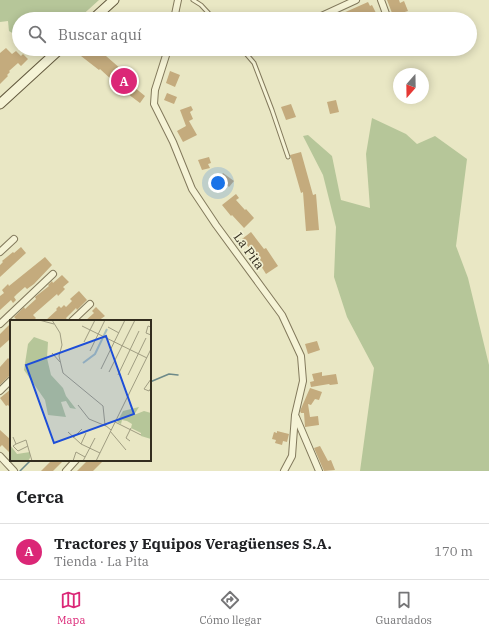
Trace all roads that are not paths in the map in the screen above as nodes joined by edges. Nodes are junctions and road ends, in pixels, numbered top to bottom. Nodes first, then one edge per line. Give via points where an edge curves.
1 (114, 0) edge
2 (178, 0) edge
3 (193, 0) edge
4 (356, 0) edge
5 (381, 0) edge
6 (101, 12) edge
7 (175, 12) edge
8 (208, 12) edge
9 (330, 12) edge
10 (385, 12) edge
11 (52, 56) edge
12 (166, 56) edge
13 (248, 56) edge
14 (0, 104) edge
15 (288, 157) dead end
16 (14, 239) dead end
17 (0, 252) edge
18 (53, 274) dead end
19 (90, 304) dead end
20 (73, 320) edge
21 (0, 324) edge
22 (10, 381) edge
23 (0, 391) edge
24 (295, 415) junction
25 (0, 456) edge
26 (75, 461) edge
27 (14, 471) edge
28 (66, 471) edge
29 (284, 471) edge
30 (319, 471) edge

1 - 6 main road
2 - 7 street
3 - 8 lane
4 - 9 street
5 - 10 street
11 - 14 main road
12 - 24 street, La Pita via 155,90 154,104 192,189 282,315 289,329 301,356 303,381
13 - 15 lane via 254,63
16 - 17 street
18 - 21 street
19 - 20 street
22 - 23 street
24 - 29 street, La Pita via 292,456
24 - 30 street
25 - 27 street
26 - 28 street

